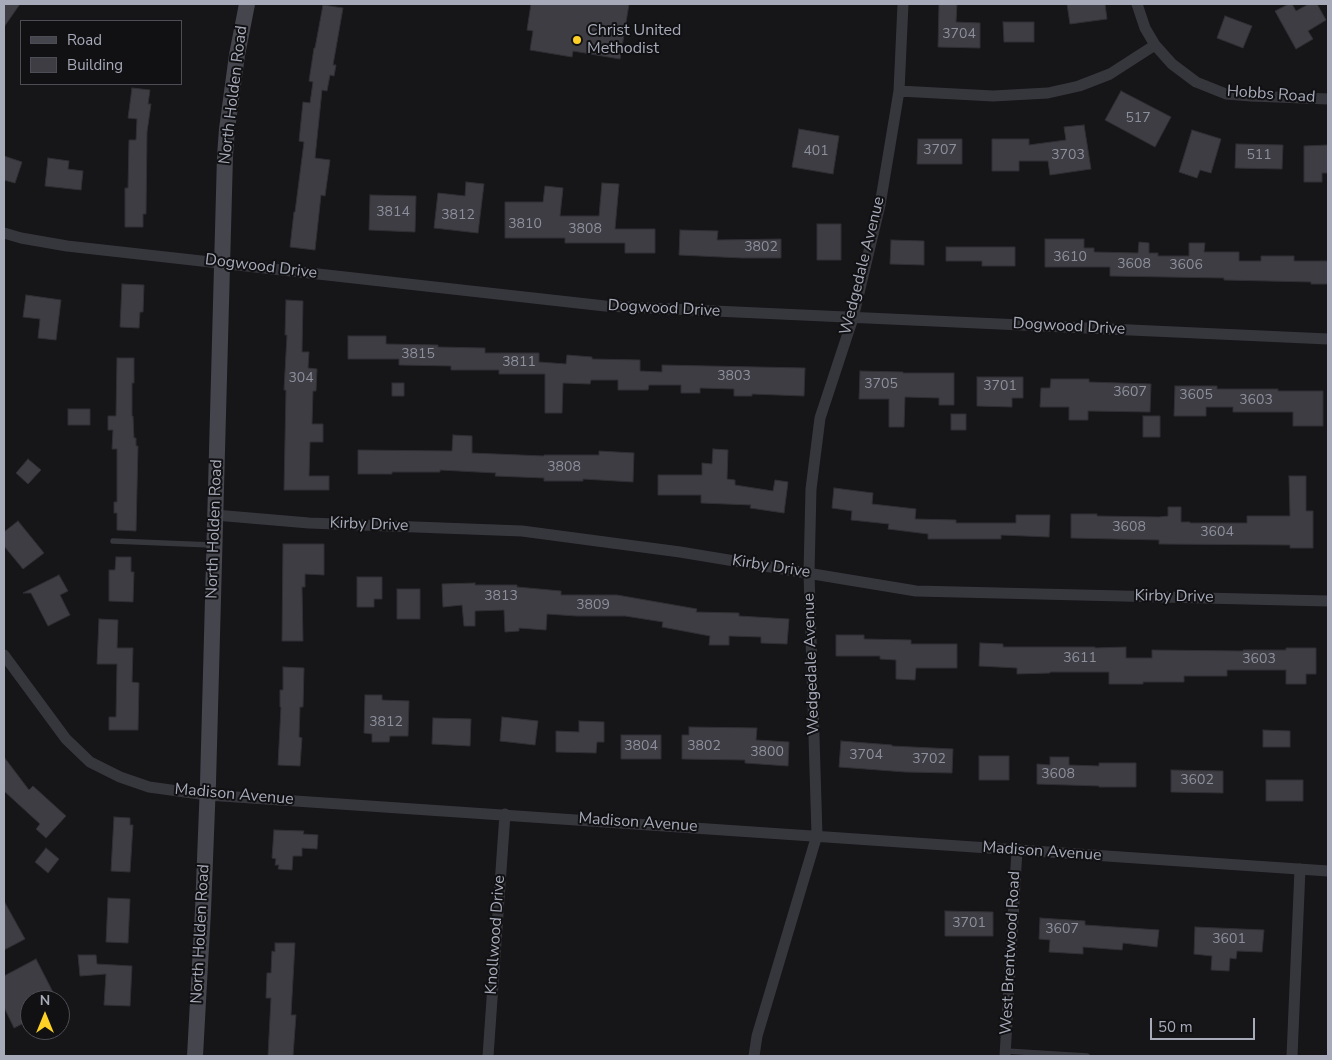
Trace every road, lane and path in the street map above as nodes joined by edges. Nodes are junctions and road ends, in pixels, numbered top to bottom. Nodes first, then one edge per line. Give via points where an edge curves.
1 (247, 4) edge
2 (903, 4) edge
3 (1137, 4) edge
4 (1155, 45) junction
5 (899, 91) junction
6 (1328, 99) edge
7 (4, 233) edge
8 (222, 262) junction
9 (853, 318) junction
10 (1328, 339) edge
11 (215, 515) junction
12 (113, 541) dead end
13 (214, 545) junction
14 (810, 573) junction
15 (1328, 601) edge
16 (4, 655) edge
17 (207, 795) junction
18 (505, 814) junction
19 (817, 835) junction
20 (1017, 850) junction
21 (1300, 869) junction
22 (1328, 871) edge
23 (1005, 1053) edge
24 (195, 1056) edge
25 (488, 1056) edge
26 (754, 1056) edge
27 (1088, 1056) edge
28 (1292, 1056) edge

1 - 8 main road, North Holden Road via 227,129
2 - 5 street, Wedgedale Avenue
3 - 4 street, Hobbs Road
4 - 5 street via 1110,74 1048,93 993,96
4 - 6 street, Hobbs Road via 1172,64 1196,82 1226,94
5 - 9 street, Wedgedale Avenue via 880,205
7 - 8 street, Dogwood Drive via 66,246
8 - 9 street, Dogwood Drive via 605,306
8 - 11 main road, North Holden Road
9 - 10 street, Dogwood Drive
9 - 14 street, Wedgedale Avenue via 820,418 811,489
11 - 13 main road, North Holden Road
11 - 14 street, Kirby Drive via 522,531
12 - 13 lane
13 - 17 main road, North Holden Road
14 - 15 street, Kirby Drive via 916,590
14 - 19 street, Wedgedale Avenue
16 - 17 street, Madison Avenue via 66,739 90,762 149,787
17 - 18 street, Madison Avenue
17 - 24 main road, North Holden Road
18 - 19 street, Madison Avenue
18 - 25 street, Knollwood Drive
19 - 20 street, Madison Avenue
19 - 26 street, Wedgedale Avenue
20 - 21 street, Madison Avenue
20 - 23 street, West Brentwood Road
21 - 22 street, Madison Avenue
21 - 28 street
23 - 27 lane

